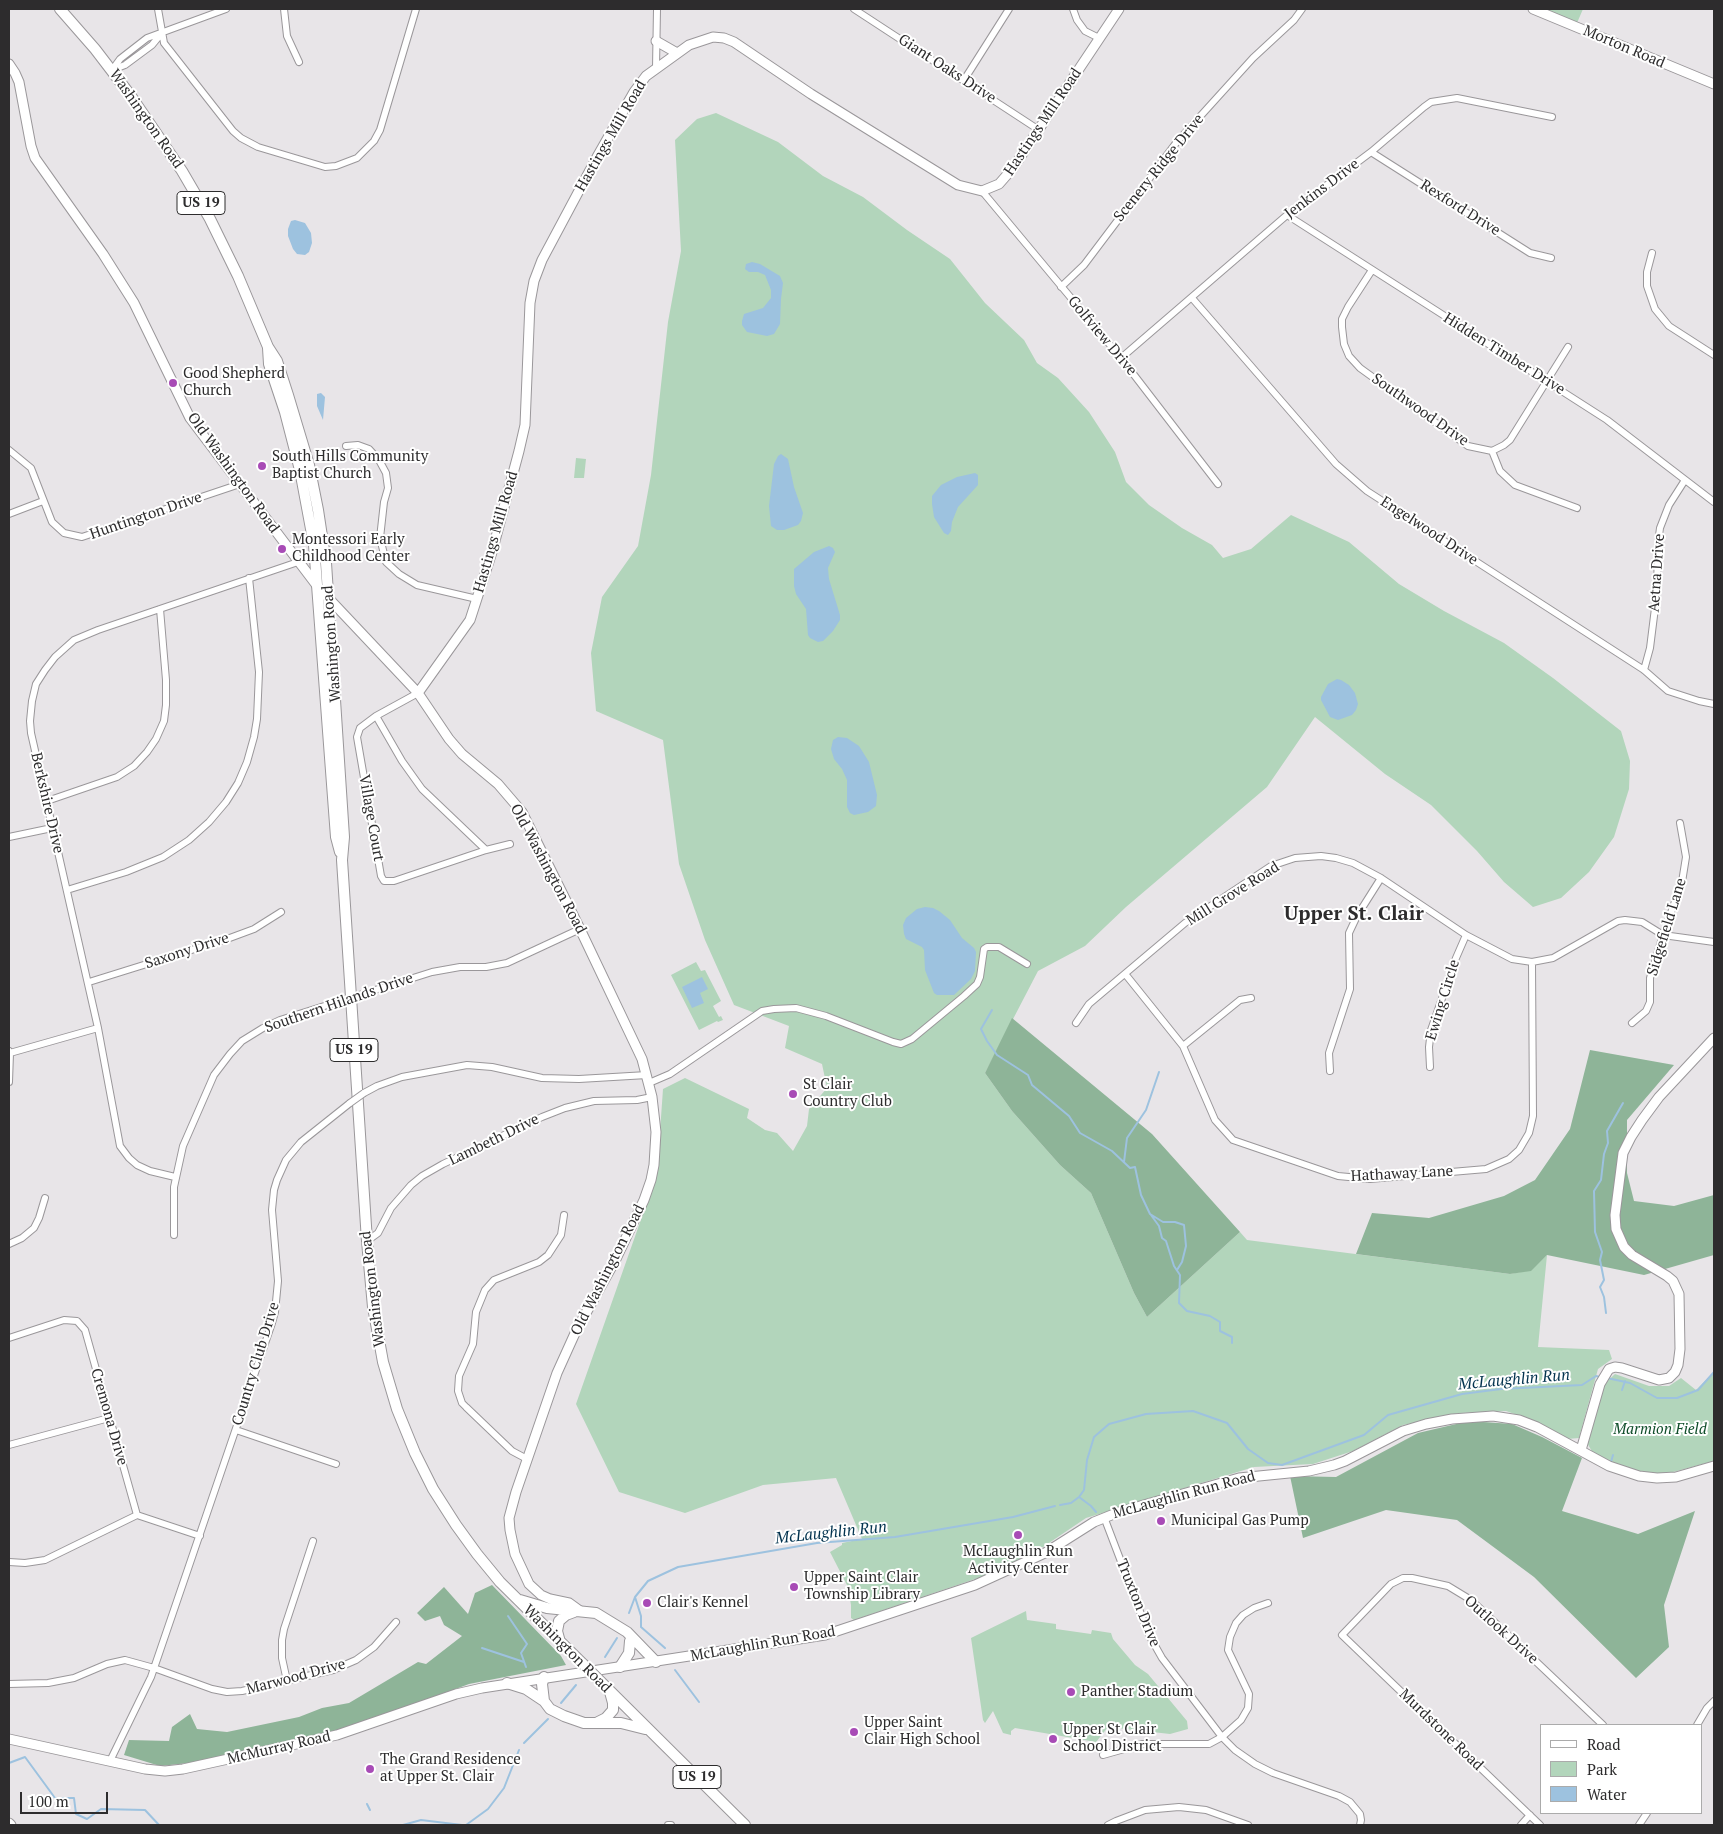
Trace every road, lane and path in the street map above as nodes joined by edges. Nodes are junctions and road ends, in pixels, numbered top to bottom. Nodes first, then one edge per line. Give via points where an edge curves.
1 (60, 9) edge
2 (158, 9) edge
3 (226, 9) edge
4 (284, 9) edge
5 (416, 9) edge
6 (657, 9) edge
7 (854, 9) edge
8 (1009, 9) edge
9 (1073, 9) edge
10 (1119, 9) edge
11 (1302, 9) edge
12 (1533, 9) edge
13 (162, 33) junction
14 (1099, 38) junction
15 (656, 41) junction
16 (677, 53) junction
17 (299, 62) dead end
18 (9, 64) edge
19 (656, 68) junction
20 (112, 70) junction
21 (964, 80) junction
22 (1714, 84) edge
23 (1552, 117) dead end
24 (1039, 130) junction
25 (1371, 152) junction
26 (982, 191) junction
27 (1287, 215) junction
28 (1652, 253) dead end
29 (1551, 258) dead end
30 (1372, 270) junction
31 (1061, 287) junction
32 (1192, 298) junction
33 (268, 347) junction
34 (1568, 347) dead end
35 (1714, 355) edge
36 (1121, 358) junction
37 (1548, 381) junction
38 (346, 446) dead end
39 (9, 450) edge
40 (1492, 451) junction
41 (1685, 480) junction
42 (240, 484) junction
43 (1218, 484) dead end
44 (43, 501) junction
45 (1714, 502) edge
46 (1576, 508) dead end
47 (9, 514) edge
48 (298, 562) junction
49 (249, 578) junction
50 (318, 587) junction
51 (329, 600) junction
52 (477, 600) junction
53 (160, 609) junction
54 (1644, 670) junction
55 (418, 693) junction
56 (1714, 704) edge
57 (376, 716) junction
58 (47, 801) junction
59 (1680, 823) dead end
60 (52, 828) junction
61 (9, 837) edge
62 (510, 844) dead end
63 (486, 850) junction
64 (342, 860) junction
65 (1381, 878) junction
66 (67, 890) junction
67 (282, 912) dead end
68 (580, 929) junction
69 (1466, 935) junction
70 (1663, 935) junction
71 (1714, 942) edge
72 (1532, 962) junction
73 (1027, 964) dead end
74 (1126, 974) junction
75 (88, 982) junction
76 (351, 998) junction
77 (1251, 998) dead end
78 (1076, 1022) dead end
79 (1632, 1024) dead end
80 (98, 1028) junction
81 (1714, 1038) edge
82 (1183, 1046) junction
83 (10, 1052) edge
84 (1430, 1067) dead end
85 (1330, 1071) dead end
86 (648, 1079) junction
87 (9, 1082) edge
88 (652, 1097) junction
89 (175, 1177) junction
90 (45, 1198) dead end
91 (564, 1215) dead end
92 (174, 1235) dead end
93 (367, 1241) junction
94 (9, 1244) edge
95 (9, 1338) edge
96 (109, 1418) junction
97 (236, 1430) junction
98 (9, 1445) edge
99 (1581, 1450) junction
100 (527, 1459) junction
101 (336, 1464) dead end
102 (1714, 1466) edge
103 (137, 1515) junction
104 (1104, 1517) junction
105 (200, 1536) junction
106 (313, 1541) dead end
107 (9, 1562) edge
108 (516, 1598) junction
109 (1268, 1603) dead end
110 (580, 1611) junction
111 (396, 1622) dead end
112 (621, 1629) junction
113 (1342, 1635) joint
114 (560, 1642) junction
115 (630, 1642) junction
116 (656, 1662) junction
117 (620, 1667) junction
118 (154, 1668) junction
119 (544, 1677) junction
120 (286, 1681) junction
121 (507, 1683) junction
122 (9, 1684) edge
123 (610, 1691) junction
124 (544, 1701) junction
125 (1714, 1701) edge
126 (557, 1712) junction
127 (596, 1723) junction
128 (1602, 1724) edge
129 (1698, 1724) edge
130 (649, 1730) junction
131 (1222, 1737) junction
132 (9, 1739) edge
133 (1103, 1755) dead end
134 (110, 1761) junction
135 (1646, 1814) edge
136 (1530, 1816) junction
137 (745, 1825) edge
138 (1108, 1825) edge
139 (1248, 1825) edge
140 (1360, 1825) edge
141 (1521, 1825) edge
142 (1540, 1825) edge
143 (1639, 1825) edge

1 - 20 main road, Washington Road / US 19
2 - 13 street
3 - 13 street
4 - 17 street via 287,36
5 - 13 street via 377,136 357,158 336,166 325,167 267,150 241,138 226,124 164,43
6 - 15 street
7 - 21 street, Giant Oaks Drive
8 - 21 street
9 - 14 street via 1076,20 1085,31
10 - 14 street, Hastings Mill Road
11 - 31 street, Scenery Ridge Drive via 1176,143 1084,265
12 - 22 street, Morton Road
13 - 20 street via 125,66
14 - 24 street, Hastings Mill Road
15 - 16 street
15 - 19 street
16 - 19 street, Hastings Mill Road
16 - 26 street, Hastings Mill Road via 713,37 734,42 958,185
18 - 42 street, Old Washington Road via 18,82 35,158 134,303 190,418
19 - 52 street, Hastings Mill Road via 625,107 534,280 530,303 525,425
20 - 33 main road, Washington Road / US 19 via 150,121 206,212
21 - 24 street, Giant Oaks Drive
23 - 25 street, Jenkins Drive via 1457,98 1441,100 1424,107
24 - 26 street, Hastings Mill Road via 1004,179 993,188
25 - 27 street, Jenkins Drive
25 - 29 street, Rexford Drive via 1530,253
26 - 31 street, Golfview Drive
27 - 30 street, Hidden Timber Drive
27 - 32 street, Jenkins Drive
28 - 35 street via 1647,286 1654,309 1668,326
30 - 37 street, Hidden Timber Drive
30 - 40 street, Southwood Drive via 1342,319 1344,344 1349,356 1360,368 1468,446
31 - 36 street, Golfview Drive
32 - 36 street, Jenkins Drive
32 - 54 street, Engelwood Drive via 1330,458 1366,491
33 - 50 main road, Washington Road / US 19 via 269,364 300,470
33 - 51 main road, Washington Road / US 19 via 277,361 309,465 323,538
34 - 37 street
36 - 43 street, Golfview Drive
37 - 40 street via 1514,436
37 - 41 street, Hidden Timber Drive via 1607,420
38 - 52 street via 358,445 369,449 386,473 388,488 380,538 386,562 417,585
39 - 44 street, Huntington Drive via 31,468
40 - 46 street via 1500,472 1515,485
41 - 45 street, Hidden Timber Drive
41 - 54 street, Aetna Drive via 1660,528 1657,592
42 - 44 street, Huntington Drive via 82,537 71,536 58,529
42 - 48 street, Old Washington Road
44 - 47 street
48 - 49 street, Berkshire Drive
48 - 50 street, Old Washington Road
49 - 53 street, Berkshire Drive
49 - 66 street via 259,672 257,719 247,762 234,789 209,822 163,857
50 - 51 street, Old Washington Road
50 - 64 main road, Washington Road / US 19 via 336,837
51 - 55 street, Old Washington Road
51 - 64 main road, Washington Road / US 19 via 344,837
52 - 55 street, Hastings Mill Road via 462,633
53 - 58 street via 166,705 164,721 156,739 134,766 117,778
53 - 58 street, Berkshire Drive via 74,640 55,657 36,684 31,733
54 - 56 street, Engelwood Drive via 1668,691
55 - 57 street, Village Court
55 - 68 street, Old Washington Road via 448,739 498,784 522,812
57 - 63 street via 422,789
57 - 63 street, Village Court via 360,728 357,737 384,881 394,881
58 - 60 street, Berkshire Drive
59 - 70 street, Sidgefield Lane via 1686,857 1682,882
60 - 61 street
60 - 66 street, Berkshire Drive
62 - 63 street, Village Court
64 - 76 main road, Washington Road / US 19
65 - 69 street, Mill Grove Road
65 - 74 street, Mill Grove Road via 1353,863 1321,856 1295,858 1271,866 1185,923
65 - 85 street via 1349,933 1350,989 1329,1054
66 - 75 street, Berkshire Drive
67 - 75 street, Saxony Drive via 254,929 227,939
68 - 76 street, Southern Hilands Drive via 507,963 442,969
68 - 86 street, Old Washington Road via 642,1059
69 - 72 street, Mill Grove Road via 1512,959
69 - 84 street, Ewing Circle via 1431,1030
70 - 71 street, Mill Grove Road
70 - 72 street, Mill Grove Road via 1642,922 1618,921 1553,958
70 - 79 street, Sidgefield Lane via 1650,978 1650,1002
72 - 82 street, Hathaway Lane via 1532,1125 1519,1150 1509,1159 1486,1169 1356,1179 1243,1145 1232,1140 1215,1120
73 - 86 street via 999,947 987,947 977,984 912,1039 901,1044 826,1016 796,1008 774,1009 762,1011 670,1074
74 - 78 street, Mill Grove Road via 1089,1004
74 - 82 street, Hathaway Lane
75 - 80 street, Berkshire Drive
76 - 89 street, Southern Hilands Drive via 272,1024 236,1047 211,1081 183,1146
76 - 93 main road, Washington Road / US 19
77 - 82 street via 1240,1000
80 - 83 street
80 - 89 street, Berkshire Drive via 120,1146 137,1166
81 - 99 street via 1660,1097 1631,1137 1623,1153 1615,1215 1616,1229 1624,1247 1674,1282 1679,1294 1678,1365 1669,1378 1659,1380 1615,1367 1609,1369 1601,1381
83 - 87 street
86 - 88 street, Old Washington Road
86 - 97 street, Country Club Drive, bridge via 548,1079 467,1065 402,1077 377,1086 301,1142 286,1160 274,1190 272,1210 278,1267 275,1312
88 - 93 street, Lambeth Drive via 594,1101 565,1108 443,1164 408,1189 391,1208 378,1233
88 - 100 street, Old Washington Road via 656,1132 654,1166 644,1200 566,1352
89 - 92 street, Southern Hilands Drive
90 - 94 street via 34,1228
91 - 100 street via 562,1235 548,1255 539,1262 494,1280 485,1290 476,1312 473,1344 459,1376 458,1391 466,1408 512,1451
93 - 108 main road, Washington Road / US 19 via 376,1332 389,1386 406,1432 423,1470 452,1519 477,1554
95 - 96 street, Cremona Drive via 64,1320 77,1321 85,1330
96 - 98 street
96 - 103 street, Cremona Drive
97 - 101 street
97 - 105 street, Country Club Drive
99 - 102 street, McLaughlin Run Road via 1616,1469 1649,1478 1676,1477
99 - 104 street, McLaughlin Run Road via 1519,1420 1493,1416 1452,1419 1402,1431 1334,1465 1239,1478
100 - 110 street, Old Washington Road via 509,1518 517,1558 536,1592 550,1600 569,1603
103 - 105 street
103 - 107 street via 45,1560
104 - 116 street, McLaughlin Run Road via 1045,1552 996,1575 855,1626 812,1638
104 - 131 street, Truxton Drive via 1149,1636
105 - 118 street, Country Club Drive
106 - 120 street via 284,1629 282,1658
108 - 110 main road via 546,1608
108 - 114 main road, Washington Road / US 19
109 - 131 street via 1243,1615 1233,1628 1228,1650 1249,1694 1248,1708 1241,1720
110 - 112 main road via 596,1613
110 - 114 main road via 561,1619 558,1627
111 - 120 street, Marwood Drive via 374,1647 356,1660 333,1670
112 - 115 main road
112 - 116 main road
113 - 128 street, Outlook Drive via 1391,1584 1403,1578 1448,1586 1471,1600
113 - 136 street, Murdstone Road
114 - 123 main road, Washington Road / US 19, bridge
115 - 116 main road
115 - 117 main road via 629,1653
116 - 117 street, McLaughlin Run Road
117 - 119 street, McMurray Road
118 - 120 street, Marwood Drive via 227,1692
118 - 122 street, Marwood Drive via 125,1660 74,1678 48,1683
118 - 134 street, Country Club Drive
119 - 121 street, McMurray Road
119 - 124 main road
119 - 126 main road
121 - 124 main road via 526,1689
121 - 134 street, McMurray Road via 456,1694 322,1739 183,1769 155,1770
123 - 127 main road via 614,1703 612,1710
123 - 130 main road, Washington Road / US 19
124 - 126 main road
125 - 129 street
126 - 127 main road via 577,1722
127 - 130 main road via 627,1723
130 - 137 main road, Washington Road / US 19
131 - 133 street via 1209,1744 1142,1744
131 - 140 street, Truxton Drive via 1255,1764 1350,1802 1360,1814
132 - 134 street, McMurray Road
135 - 143 street
136 - 141 street
136 - 142 street, Murdstone Road
138 - 139 street via 1145,1810 1179,1807 1206,1810

